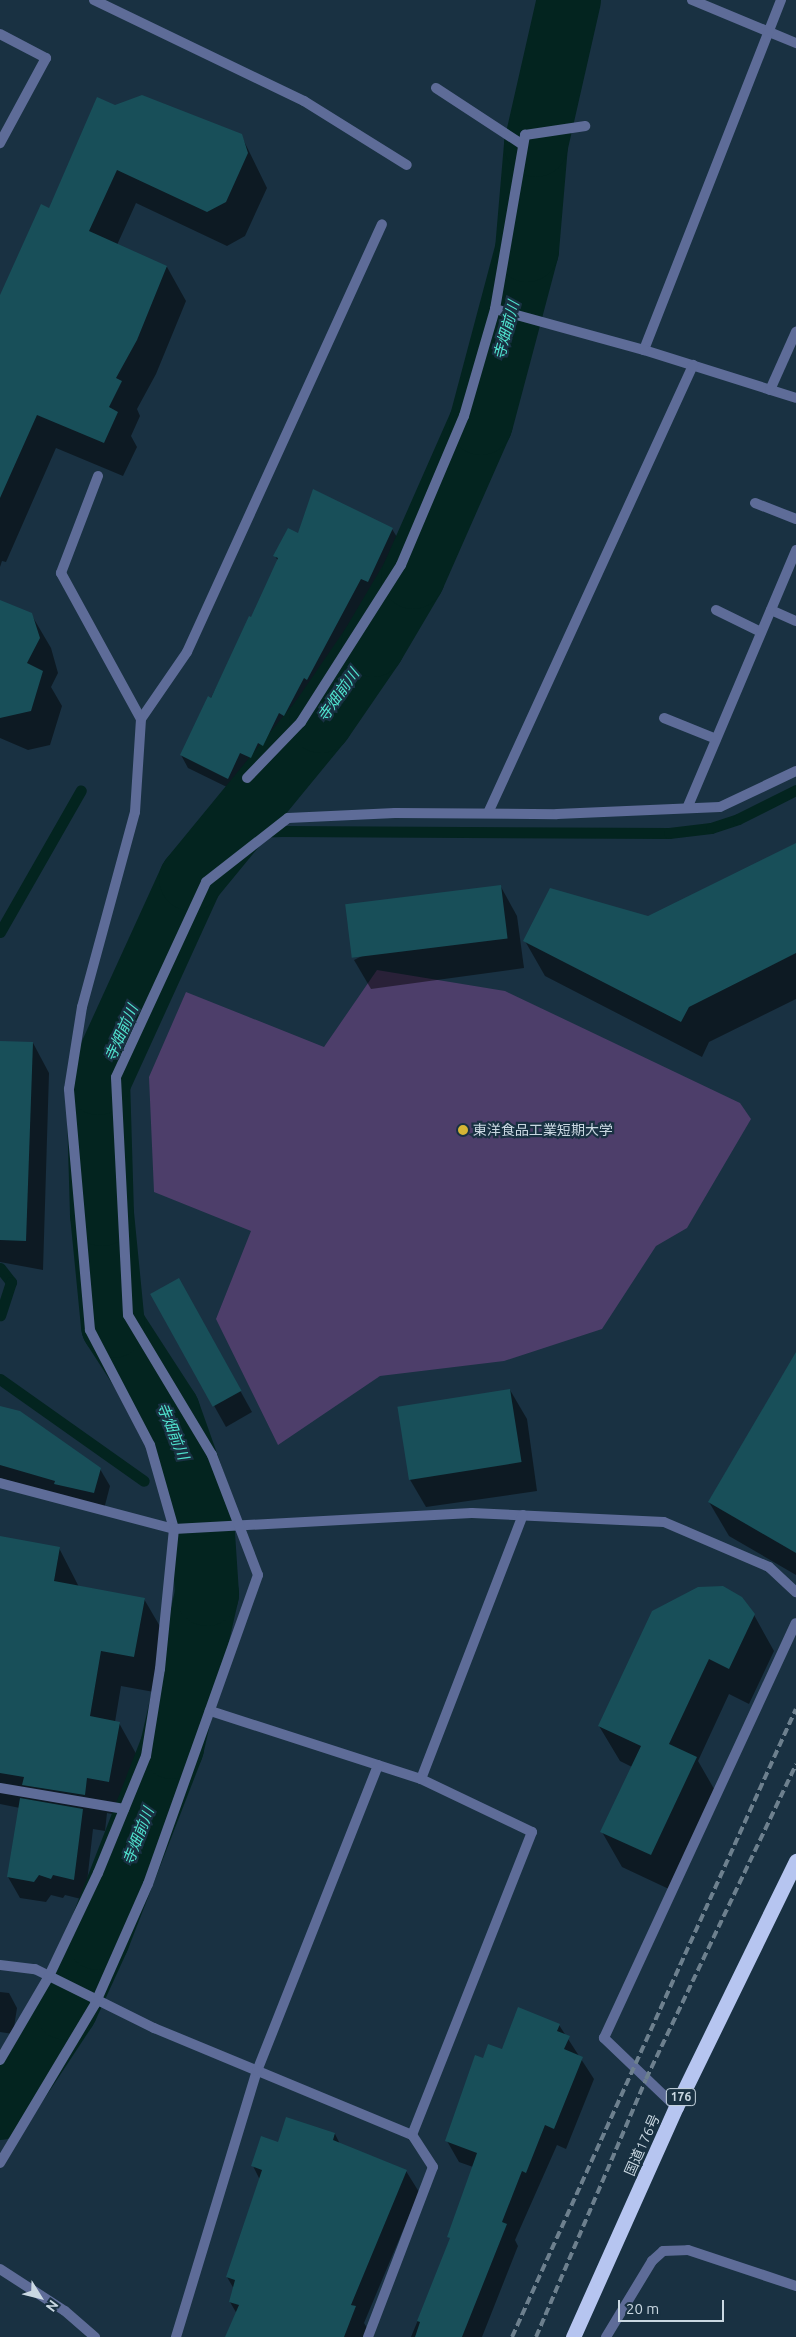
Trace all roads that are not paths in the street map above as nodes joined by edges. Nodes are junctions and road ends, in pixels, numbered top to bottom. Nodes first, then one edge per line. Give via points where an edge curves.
1 (94, 0) edge
2 (692, 0) edge
3 (781, 0) edge
4 (768, 32) junction
5 (0, 34) edge
6 (796, 43) edge
7 (436, 88) dead end
8 (585, 126) dead end
9 (524, 140) junction
10 (0, 143) edge
11 (407, 165) dead end
12 (382, 224) dead end
13 (497, 309) junction
14 (796, 332) edge
15 (644, 350) junction
16 (693, 365) junction
17 (770, 390) junction
18 (796, 398) edge
19 (98, 476) dead end
20 (755, 503) dead end
21 (796, 519) edge
22 (796, 550) edge
23 (716, 610) dead end
24 (771, 610) junction
25 (796, 621) edge
26 (762, 632) junction
27 (664, 718) dead end
28 (141, 719) junction
29 (716, 739) junction
30 (796, 771) edge
31 (247, 778) dead end
32 (688, 806) junction
33 (488, 813) junction
34 (0, 1483) edge
35 (522, 1515) junction
36 (239, 1525) junction
37 (174, 1529) junction
38 (796, 1592) edge
39 (796, 1623) edge
40 (210, 1711) junction
41 (378, 1765) junction
42 (421, 1779) junction
43 (0, 1788) edge
44 (124, 1809) junction
45 (796, 1861) edge
46 (0, 1965) edge
47 (50, 1977) junction
48 (95, 1999) junction
49 (0, 2060) edge
50 (257, 2071) junction
51 (676, 2108) junction
52 (412, 2135) junction
53 (0, 2163) edge
54 (0, 2269) edge
55 (796, 2286) edge
56 (95, 2337) edge
57 (176, 2337) edge
58 (368, 2337) edge
59 (573, 2337) edge
60 (606, 2337) edge

1 - 11 street via 304,101
2 - 4 street
3 - 4 street
4 - 6 street
4 - 15 street
5 - 10 street via 46,58
7 - 9 street
8 - 9 street
9 - 13 street
12 - 28 street via 187,652
13 - 15 street
13 - 31 street via 464,416 401,565 302,722
14 - 17 street
15 - 16 street
16 - 17 street
16 - 33 street
17 - 18 street
19 - 28 street via 61,573
20 - 21 street
22 - 24 street
23 - 26 street
24 - 25 street
24 - 26 street
26 - 29 street
27 - 29 street
28 - 37 street via 134,812 82,1007 68,1090 90,1330 150,1445
29 - 32 street
30 - 32 street via 720,807
32 - 33 street via 557,814
33 - 36 street via 288,818 206,882 116,1077 128,1316 212,1455
34 - 37 street
35 - 36 street via 472,1513
35 - 38 street via 664,1522 769,1567
35 - 42 street
36 - 37 street
36 - 40 street via 258,1575
37 - 44 street via 160,1669 146,1756
39 - 51 street via 604,2038
40 - 41 street
40 - 48 street via 148,1884
41 - 42 street
41 - 50 street
42 - 52 street via 532,1832
43 - 44 street
44 - 47 street
45 - 51 highway, 国道176号 / 176
46 - 47 street via 35,1969
47 - 48 street
47 - 49 street
48 - 50 street via 154,2028
48 - 53 street
50 - 52 street
50 - 57 street
51 - 59 highway, 国道176号 / 176
52 - 58 street via 433,2167
54 - 56 street via 65,2311
55 - 60 street via 688,2250 663,2251 652,2261

